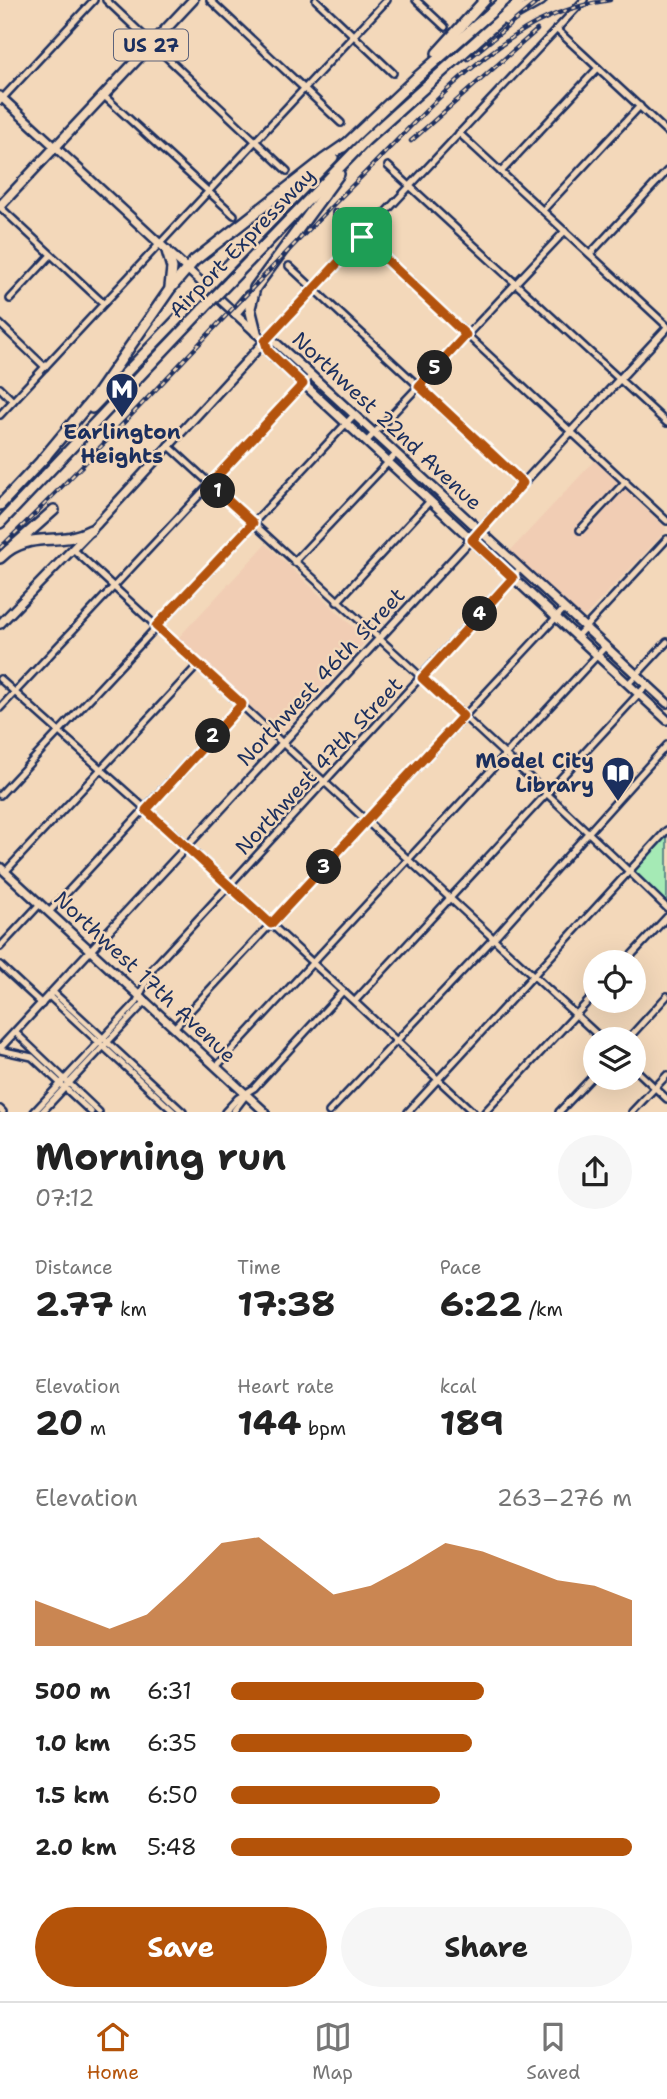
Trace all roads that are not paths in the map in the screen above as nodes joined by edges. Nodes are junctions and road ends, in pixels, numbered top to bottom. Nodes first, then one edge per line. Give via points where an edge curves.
1 (94, 0) edge
2 (106, 0) edge
3 (193, 0) edge
4 (210, 0) edge
5 (316, 0) edge
6 (387, 0) edge
7 (415, 0) edge
8 (485, 0) edge
9 (505, 0) edge
10 (522, 0) edge
11 (541, 0) edge
12 (583, 0) edge
13 (445, 27) dead end
14 (489, 29) junction
15 (556, 29) junction
16 (354, 35) junction
17 (153, 43) junction
18 (598, 68) junction
19 (393, 73) dead end
20 (415, 79) junction
21 (305, 88) junction
22 (103, 95) junction
23 (1, 98) edge
24 (640, 106) junction
25 (341, 123) dead end
26 (667, 132) edge
27 (459, 133) junction
28 (366, 140) junction
29 (256, 141) junction
30 (346, 144) junction
31 (55, 147) junction
32 (388, 166) dead end
33 (287, 171) dead end
34 (667, 171) edge
35 (501, 172) junction
36 (410, 185) junction
37 (209, 191) junction
38 (0, 206) edge
39 (543, 210) junction
40 (336, 213) dead end
41 (234, 215) dead end
42 (565, 231) junction
43 (362, 237) junction
44 (160, 244) junction
45 (167, 251) junction
46 (590, 254) junction
47 (51, 255) junction
48 (289, 266) dead end
49 (188, 270) junction
50 (516, 283) junction
51 (255, 288) junction
52 (170, 289) junction
53 (314, 289) junction
54 (10, 299) dead end
55 (103, 303) junction
56 (235, 313) junction
57 (0, 324) edge
58 (667, 327) edge
59 (256, 332) junction
60 (466, 335) junction
61 (265, 341) junction
62 (46, 367) junction
63 (312, 375) junction
64 (620, 379) junction
65 (303, 384) junction
66 (419, 386) junction
67 (0, 388) edge
68 (13, 401) junction
69 (0, 415) edge
70 (354, 415) junction
71 (667, 423) edge
72 (346, 424) junction
73 (571, 432) junction
74 (374, 434) junction
75 (366, 442) junction
76 (168, 445) junction
77 (396, 454) junction
78 (43, 460) junction
79 (388, 462) junction
80 (626, 481) junction
81 (523, 483) junction
82 (210, 484) junction
83 (430, 501) junction
84 (0, 505) edge
85 (54, 510) dead end
86 (667, 521) edge
87 (0, 523) edge
88 (253, 523) junction
89 (91, 530) junction
90 (580, 530) dead end
91 (480, 531) junction
92 (667, 539) edge
93 (472, 540) junction
94 (73, 549) junction
95 (4, 555) edge
96 (295, 562) junction
97 (520, 569) junction
98 (513, 578) junction
99 (113, 588) junction
100 (337, 602) junction
101 (564, 609) junction
102 (556, 617) junction
103 (0, 625) edge
104 (156, 626) junction
105 (584, 628) junction
106 (577, 636) junction
107 (380, 640) junction
108 (667, 642) edge
109 (605, 647) junction
110 (598, 655) junction
111 (198, 665) junction
112 (636, 676) junction
113 (422, 678) junction
114 (0, 679) edge
115 (628, 684) junction
116 (646, 686) junction
117 (15, 692) junction
118 (639, 694) junction
119 (667, 703) edge
120 (242, 704) junction
121 (0, 708) edge
122 (463, 716) junction
123 (667, 720) edge
124 (60, 733) junction
125 (284, 743) junction
126 (667, 745) edge
127 (506, 754) junction
128 (101, 770) junction
129 (325, 782) junction
130 (547, 793) junction
131 (0, 795) edge
132 (146, 810) junction
133 (367, 821) junction
134 (667, 830) edge
135 (590, 832) junction
136 (188, 847) junction
137 (409, 859) junction
138 (3, 870) edge
139 (630, 872) junction
140 (229, 885) junction
141 (450, 897) junction
142 (40, 904) junction
143 (667, 908) edge
144 (49, 912) junction
145 (667, 917) edge
146 (271, 924) junction
147 (494, 938) junction
148 (0, 947) edge
149 (636, 950) edge
150 (92, 951) junction
151 (312, 962) junction
152 (0, 965) edge
153 (535, 976) junction
154 (343, 991) junction
155 (51, 994) junction
156 (667, 996) edge
157 (143, 999) junction
158 (355, 1001) junction
159 (42, 1004) junction
160 (583, 1007) edge
161 (576, 1014) junction
162 (590, 1027) edge
163 (639, 1027) edge
164 (174, 1028) junction
165 (15, 1032) junction
166 (396, 1040) junction
167 (104, 1042) junction
168 (0, 1049) edge
169 (34, 1055) junction
170 (216, 1066) junction
171 (667, 1075) edge
172 (438, 1079) junction
173 (646, 1079) edge
174 (65, 1084) junction
175 (583, 1087) edge
176 (655, 1088) junction
177 (246, 1095) junction
178 (667, 1099) edge
179 (168, 1103) junction
180 (42, 1109) edge
181 (34, 1112) edge
182 (91, 1112) edge
183 (99, 1112) edge
184 (174, 1112) edge
185 (183, 1112) edge
186 (225, 1112) edge
187 (233, 1112) edge
188 (265, 1112) edge
189 (329, 1112) edge
190 (408, 1112) edge
191 (473, 1112) edge
192 (485, 1112) edge
193 (559, 1112) edge
194 (632, 1112) edge

1 - 23 street
2 - 17 street
3 - 17 main road, US 27
4 - 21 street
5 - 16 street
6 - 16 street
7 - 13 street
8 - 20 highway
9 - 20 highway, Airport Expressway
10 - 14 highway, Airport Expressway
11 - 14 highway
12 - 15 street
14 - 28 highway, Airport Expressway
15 - 18 street
15 - 27 street
16 - 19 street
16 - 21 street
17 - 22 main road, US 27
17 - 29 street
18 - 24 street
18 - 35 street
20 - 30 highway, Airport Expressway
21 - 25 street
21 - 29 street
22 - 31 main road, US 27
22 - 37 street
23 - 31 main road, Northwest 22nd Avenue
24 - 26 street
24 - 39 street
27 - 35 street
27 - 36 street
28 - 51 highway
28 - 87 highway, Airport Expressway, bridge
29 - 33 street
29 - 37 street
30 - 49 highway
30 - 78 highway, Airport Expressway, bridge
31 - 38 main road, US 27
31 - 44 main road, Northwest 22nd Avenue
32 - 36 street
34 - 46 street
35 - 39 street
36 - 43 street
36 - 50 street
37 - 41 street
37 - 44 street
38 - 47 street
39 - 42 street
40 - 43 street
42 - 46 street
42 - 50 street
43 - 53 street
43 - 60 street
44 - 45 main road, Northwest 22nd Avenue
44 - 55 street
45 - 49 main road, Northwest 22nd Avenue
45 - 52 highway
46 - 58 street
47 - 54 street
47 - 55 street
48 - 53 street
49 - 52 highway
49 - 56 main road, Northwest 22nd Avenue
50 - 60 street
50 - 64 street
51 - 56 highway
51 - 59 highway via 250,308
52 - 78 highway via 97,394
53 - 61 street
53 - 66 street
55 - 62 street
56 - 59 main road, Northwest 22nd Avenue
57 - 62 street
58 - 64 street, Northwest 46th Street
59 - 61 main road, Northwest 22nd Avenue
60 - 66 street
60 - 73 street
61 - 63 main road, Northwest 22nd Avenue via 275,342
61 - 65 main road, Northwest 22nd Avenue via 268,351
61 - 76 main road
62 - 68 street
63 - 65 street
63 - 70 main road, Northwest 22nd Avenue
64 - 71 street
64 - 73 street, Northwest 46th Street
65 - 72 main road, Northwest 22nd Avenue
65 - 82 street
66 - 74 street
66 - 81 street
67 - 68 street
68 - 69 street
70 - 72 street
70 - 74 main road, Northwest 22nd Avenue
72 - 75 main road, Northwest 22nd Avenue
72 - 88 street
73 - 80 street
73 - 81 street, Northwest 46th Street
74 - 75 street
74 - 77 main road, Northwest 22nd Avenue
75 - 79 main road, Northwest 22nd Avenue
76 - 82 street
76 - 89 main road
77 - 79 street
77 - 91 main road, Northwest 22nd Avenue
78 - 84 highway, Airport Expressway
79 - 83 main road, Northwest 22nd Avenue
79 - 96 street
80 - 86 street
80 - 90 street
81 - 91 street, Northwest 46th Street
82 - 88 street
82 - 99 street
83 - 93 main road, Northwest 22nd Avenue
83 - 100 street
85 - 95 highway
88 - 96 street
88 - 104 street
89 - 94 main road
89 - 95 highway via 72,538 27,540
91 - 93 street, Northwest 46th Street
91 - 97 main road, Northwest 22nd Avenue
92 - 105 street
93 - 98 main road, Northwest 22nd Avenue
93 - 107 street, Northwest 46th Street
94 - 99 street
94 - 103 main road
96 - 100 street
97 - 98 street, Northwest 47th Street
97 - 101 main road, Northwest 22nd Avenue
98 - 102 main road, Northwest 22nd Avenue
98 - 113 street, Northwest 47th Street
99 - 104 street
99 - 117 street
100 - 107 street
101 - 102 street
101 - 105 main road, Northwest 22nd Avenue
102 - 106 main road, Northwest 22nd Avenue
102 - 122 street
104 - 111 street
104 - 124 street
105 - 106 street
105 - 109 main road, Northwest 22nd Avenue
106 - 110 main road, Northwest 22nd Avenue
107 - 113 street
107 - 125 street, Northwest 46th Street
108 - 112 street
109 - 110 street
109 - 112 main road, Northwest 22nd Avenue
110 - 115 main road, Northwest 22nd Avenue
110 - 127 street
111 - 120 street
111 - 128 street
112 - 115 street
112 - 116 main road, Northwest 22nd Avenue
113 - 122 street
113 - 129 street, Northwest 47th Street
114 - 117 street
115 - 118 main road, Northwest 22nd Avenue
116 - 118 street
116 - 119 main road, Northwest 22nd Avenue
117 - 121 street
117 - 124 street
118 - 123 main road, Northwest 22nd Avenue
118 - 130 street
120 - 125 street
120 - 132 street
122 - 127 street
122 - 133 street
124 - 128 street
124 - 131 street
125 - 129 street
125 - 136 street, Northwest 46th Street
126 - 135 street
127 - 130 street
127 - 137 street
128 - 132 street
128 - 138 street
129 - 133 street
129 - 140 street, Northwest 47th Street
130 - 135 street
130 - 141 street
132 - 136 street
132 - 144 street
133 - 137 street
133 - 146 street
134 - 139 street
135 - 139 street
135 - 147 street
136 - 140 street
136 - 150 street, Northwest 46th Street
137 - 141 street
137 - 151 street
138 - 142 main road, Northwest 17th Avenue
139 - 143 street
139 - 153 street
140 - 146 street
140 - 157 street, Northwest 47th Street via 153,968
141 - 147 street
141 - 158 street
142 - 144 main road, Northwest 17th Avenue
142 - 148 street
144 - 150 main road, Northwest 17th Avenue
145 - 149 street
146 - 151 street
146 - 164 street
147 - 153 street
147 - 166 street
150 - 155 street, Northwest 46th Street
150 - 157 main road, Northwest 17th Avenue
151 - 154 street
151 - 170 street
152 - 159 street
153 - 161 street
153 - 172 street
154 - 158 street
154 - 177 street
155 - 159 street, Northwest 46th Street
155 - 167 street
156 - 163 street
157 - 164 main road, Northwest 17th Avenue
157 - 167 street, Northwest 47th Street
158 - 166 street
159 - 165 street, Northwest 46th Street
160 - 161 street
161 - 162 street
161 - 192 street
164 - 170 main road, Northwest 17th Avenue
165 - 168 street, Northwest 46th Street
165 - 169 street
166 - 172 street
166 - 189 street
167 - 174 street, Northwest 47th Street
167 - 179 street
168 - 169 street
169 - 174 street
170 - 177 main road, Northwest 17th Avenue
171 - 176 street
172 - 190 street
172 - 191 street
173 - 176 street
174 - 180 street, Northwest 47th Street
174 - 182 street
174 - 183 street
175 - 193 street
176 - 178 street
176 - 194 street
177 - 186 street
177 - 187 street
177 - 188 main road, Northwest 17th Avenue
179 - 184 street
179 - 185 street
180 - 181 street, Northwest 47th Street

